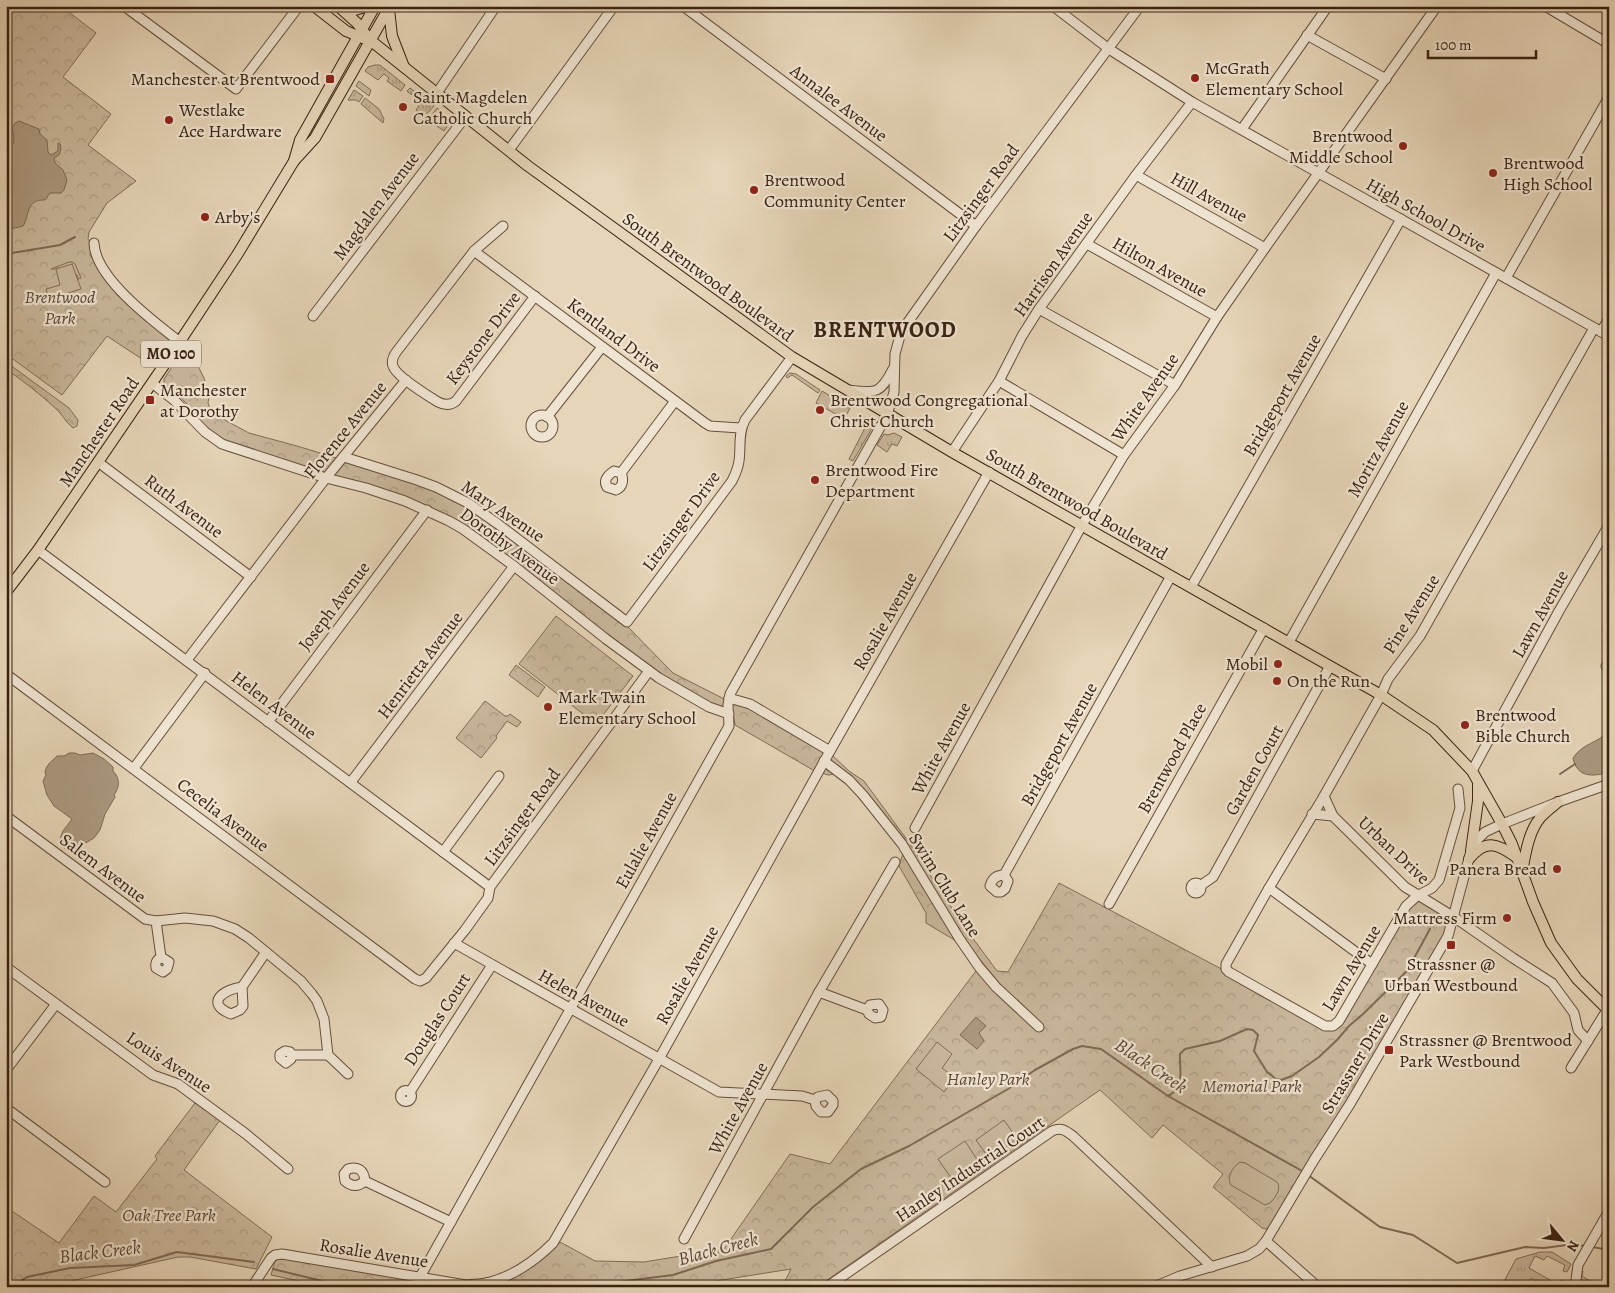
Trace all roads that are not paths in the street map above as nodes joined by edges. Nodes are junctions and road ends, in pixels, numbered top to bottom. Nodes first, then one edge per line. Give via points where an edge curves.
1 (124, 6) edge
2 (299, 6) edge
3 (314, 6) edge
4 (368, 6) edge
5 (375, 6) edge
6 (496, 6) edge
7 (614, 6) edge
8 (682, 6) edge
9 (1053, 6) edge
10 (1140, 6) edge
11 (1328, 6) edge
12 (1438, 6) edge
13 (1545, 6) edge
14 (389, 7) edge
15 (341, 9) edge
16 (360, 33) junction
17 (1307, 35) junction
18 (370, 40) junction
19 (1609, 44) edge
20 (1109, 49) junction
21 (405, 68) junction
22 (1386, 79) junction
23 (437, 92) junction
24 (1609, 97) edge
25 (1192, 102) junction
26 (466, 116) junction
27 (1242, 130) junction
28 (509, 150) junction
29 (294, 161) junction
30 (1318, 174) junction
31 (1136, 175) junction
32 (1401, 219) junction
33 (503, 226) dead end
34 (976, 226) junction
35 (94, 243) dead end
36 (1087, 244) junction
37 (1265, 248) junction
38 (474, 251) junction
39 (1496, 273) junction
40 (1506, 278) junction
41 (535, 296) junction
42 (1039, 309) junction
43 (313, 316) dead end
44 (1217, 317) junction
45 (1609, 318) edge
46 (1601, 332) edge
47 (180, 342) junction
48 (602, 347) junction
49 (792, 358) junction
50 (894, 369) junction
51 (406, 380) junction
52 (999, 381) junction
53 (152, 383) junction
54 (1174, 385) junction
55 (846, 390) junction
56 (676, 401) junction
57 (888, 415) junction
58 (547, 416) dead end
59 (740, 428) junction
60 (952, 452) junction
61 (1124, 455) junction
62 (344, 457) junction
63 (98, 462) junction
64 (989, 472) junction
65 (620, 473) dead end
66 (326, 478) junction
67 (427, 510) junction
68 (1082, 525) junction
69 (1609, 525) edge
70 (38, 550) junction
71 (514, 566) junction
72 (1171, 576) junction
73 (251, 577) junction
74 (1191, 587) junction
75 (6, 592) edge
76 (627, 622) joint
77 (1264, 628) junction
78 (1289, 642) junction
79 (187, 660) junction
80 (1330, 666) junction
81 (649, 670) junction
82 (6, 674) edge
83 (205, 674) junction
84 (1381, 695) junction
85 (729, 698) junction
86 (729, 714) junction
87 (268, 722) junction
88 (830, 751) junction
89 (824, 761) junction
90 (134, 768) junction
91 (1472, 771) junction
92 (499, 776) dead end
93 (351, 782) junction
94 (1478, 783) junction
95 (1609, 784) edge
96 (1458, 789) dead end
97 (1324, 796) junction
98 (1558, 802) junction
99 (1312, 814) junction
100 (6, 816) edge
101 (1333, 816) junction
102 (1502, 824) junction
103 (915, 828) dead end
104 (443, 852) junction
105 (1470, 855) junction
106 (1517, 858) junction
107 (896, 862) dead end
108 (1522, 872) junction
109 (1004, 875) dead end
110 (1200, 886) dead end
111 (490, 887) junction
112 (1269, 888) junction
113 (1417, 896) junction
114 (1109, 904) dead end
115 (1454, 917) junction
116 (156, 921) junction
117 (454, 943) junction
118 (266, 952) junction
119 (161, 957) dead end
120 (1372, 964) junction
121 (492, 965) junction
122 (6, 967) edge
123 (420, 981) joint
124 (242, 986) dead end
125 (819, 992) junction
126 (56, 1004) junction
127 (570, 1009) junction
128 (867, 1010) dead end
129 (1608, 1010) edge
130 (1325, 1026) joint
131 (1039, 1027) dead end
132 (1588, 1041) junction
133 (292, 1055) dead end
134 (328, 1055) junction
135 (659, 1059) junction
136 (1571, 1068) dead end
137 (6, 1070) edge
138 (348, 1074) dead end
139 (410, 1092) dead end
140 (764, 1095) junction
141 (815, 1100) dead end
142 (6, 1108) edge
143 (288, 1169) dead end
144 (365, 1181) dead end
145 (105, 1182) dead end
146 (1609, 1211) edge
147 (451, 1222) junction
148 (684, 1239) dead end
149 (1266, 1241) junction
150 (1212, 1266) junction
151 (420, 1277) junction
152 (252, 1287) edge
153 (827, 1287) edge
154 (1154, 1287) edge
155 (1318, 1287) edge
156 (1575, 1287) edge

1 - 2 street via 236,89
3 - 16 main road, South Brentwood Boulevard via 346,31
4 - 15 main road via 355,10
5 - 16 main road, Manchester Road / MO 100
6 - 23 street
7 - 28 street
8 - 34 street, Annalee Avenue
9 - 20 street, High School Drive
10 - 20 street, Litzsinger Road
11 - 17 street
12 - 22 street, White Avenue
13 - 19 street
14 - 18 main road, Manchester Road / MO 100
14 - 21 main road via 390,29
15 - 16 main road, South Brentwood Boulevard
16 - 18 main road, South Brentwood Boulevard
16 - 29 main road, Manchester Road / MO 100 via 300,140
17 - 22 street
17 - 27 street
18 - 21 main road, South Brentwood Boulevard
18 - 29 main road, Manchester Road / MO 100 via 315,138
20 - 25 street, High School Drive
20 - 34 street, Litzsinger Road
21 - 23 main road, South Brentwood Boulevard
22 - 30 street, White Avenue
23 - 26 main road, South Brentwood Boulevard
24 - 40 street
25 - 27 street, High School Drive
25 - 31 street, Harrison Avenue
26 - 28 main road, South Brentwood Boulevard
26 - 43 street, Magdalen Avenue
27 - 30 street, High School Drive
28 - 49 main road, South Brentwood Boulevard
29 - 47 main road, Manchester Road / MO 100
30 - 32 street, High School Drive
30 - 37 street, White Avenue
31 - 36 street, Harrison Avenue
31 - 37 street, Hill Avenue
32 - 39 street, High School Drive
32 - 74 street, Bridgeport Avenue
33 - 38 street, Florence Avenue
34 - 50 street, Litzsinger Road via 902,332
35 - 47 street via 97,258 115,286
36 - 42 street, Harrison Avenue
36 - 44 street, Hilton Avenue
37 - 44 street, White Avenue
38 - 41 street, Kentland Drive
38 - 51 street, Florence Avenue via 394,354 393,365
39 - 40 street, High School Drive
39 - 78 street, Moritz Avenue
40 - 46 street, High School Drive
41 - 48 street, Kentland Drive
41 - 51 street, Keystone Drive via 452,404 438,402
42 - 52 street, Harrison Avenue
42 - 54 street
44 - 54 street, White Avenue
45 - 46 street, Pine Avenue
46 - 84 street, Pine Avenue via 1420,636 1392,672
47 - 53 main road, Manchester Road / MO 100
48 - 56 street, Kentland Drive
48 - 58 street
49 - 55 main road, South Brentwood Boulevard
49 - 59 street
50 - 55 street via 882,388 874,392
50 - 57 street, Litzsinger Road via 894,392
51 - 62 street, Florence Avenue
52 - 60 street, Harrison Avenue
52 - 61 street
53 - 63 main road, Manchester Road / MO 100
53 - 66 street, Dorothy Avenue via 222,444
54 - 61 street, White Avenue
55 - 57 main road, South Brentwood Boulevard
56 - 59 street, Kentland Drive via 710,426
56 - 65 street
57 - 60 main road, South Brentwood Boulevard
57 - 85 street, Eulalie Avenue
59 - 76 street, Litzsinger Drive via 740,460 732,481
60 - 64 main road, South Brentwood Boulevard
61 - 68 street, White Avenue
62 - 66 street, Florence Avenue
62 - 76 street, Mary Avenue via 436,487 468,503
63 - 70 main road, Manchester Road / MO 100
63 - 73 street, Ruth Avenue
64 - 68 main road, South Brentwood Boulevard
64 - 88 street, Rosalie Avenue
66 - 67 street, Dorothy Avenue via 373,490
66 - 73 street, Florence Avenue
67 - 71 street, Dorothy Avenue via 463,529
67 - 87 street, Joseph Avenue
68 - 72 main road, South Brentwood Boulevard
68 - 103 street, White Avenue
69 - 91 street, Lawn Avenue
70 - 75 main road, Manchester Road / MO 100
70 - 79 street, Helen Avenue
71 - 81 street, Dorothy Avenue
71 - 93 street, Henrietta Avenue
72 - 74 main road, South Brentwood Boulevard
72 - 109 street, Bridgeport Avenue
73 - 79 street, Florence Avenue
74 - 77 main road, South Brentwood Boulevard
77 - 78 main road, South Brentwood Boulevard
77 - 114 street, Brentwood Place
78 - 80 main road, South Brentwood Boulevard
79 - 83 street, Helen Avenue
80 - 84 main road, South Brentwood Boulevard
80 - 110 street, Garden Court via 1213,877
81 - 86 street, Dorothy Avenue via 709,707
81 - 111 street, Litzsinger Road
82 - 90 street, Cecelia Avenue
83 - 87 street, Helen Avenue
83 - 90 street
84 - 91 main road, South Brentwood Boulevard via 1433,730
84 - 97 street, Pine Avenue
85 - 86 street, Eulalie Avenue
85 - 88 street via 750,704
86 - 127 street, Eulalie Avenue via 729,726
87 - 93 street, Helen Avenue
88 - 89 street, Rosalie Avenue
89 - 131 street, Swim Club Lane via 863,795 902,844 979,967
89 - 135 street, Rosalie Avenue
90 - 123 street, Cecelia Avenue
91 - 94 main road, South Brentwood Boulevard
92 - 104 street
93 - 104 street, Helen Avenue
94 - 102 main road, South Brentwood Boulevard
94 - 105 main road
95 - 98 street, Strassner Drive
96 - 113 street, Lawn Avenue via 1460,808 1441,876 1432,888
97 - 99 street, Pine Avenue
97 - 101 street, Urban Drive
98 - 102 street, Strassner Drive
98 - 108 main road via 1540,818 1532,831
99 - 101 street, Urban Drive
99 - 112 street, Pine Avenue
100 - 116 street, Salem Avenue via 145,919
101 - 113 street, Urban Drive
102 - 105 street, Strassner Drive via 1485,832
102 - 106 main road, South Brentwood Boulevard
104 - 111 street, Helen Avenue
105 - 106 main road via 1487,845
105 - 115 street, Strassner Drive
106 - 108 main road, South Brentwood Boulevard
107 - 125 street, White Avenue
108 - 129 main road, South Brentwood Boulevard via 1551,942 1577,979
111 - 117 street, Litzsinger Road via 488,898
112 - 120 street
112 - 130 street, Pine Avenue via 1226,969
113 - 115 street, Urban Drive
113 - 120 street, Lawn Avenue via 1406,906
115 - 132 street, Urban Drive via 1552,984 1574,1013 1578,1030
115 - 149 street, Strassner Drive via 1436,958
116 - 118 street, Salem Avenue via 185,918 213,921 234,929
116 - 119 street
117 - 121 street, Helen Avenue
117 - 123 street, Litzsinger Road
118 - 124 street
118 - 134 street, Salem Avenue via 301,981 317,1001 326,1028
120 - 130 street, Lawn Avenue via 1339,1021 1333,1026
121 - 127 street, Helen Avenue
121 - 139 street, Douglas Court
122 - 126 street, Louis Avenue
125 - 128 street
125 - 140 street, White Avenue
126 - 137 street
126 - 143 street, Louis Avenue via 154,1075 178,1084
127 - 135 street, Helen Avenue
127 - 147 street, Eulalie Avenue
129 - 132 street
132 - 136 street
133 - 134 street
134 - 138 street
135 - 140 street, Helen Avenue via 719,1092
135 - 151 street, Rosalie Avenue via 553,1243 509,1275 490,1282 466,1285
140 - 141 street, Helen Avenue via 802,1096
140 - 148 street, White Avenue
142 - 145 street
144 - 147 street
146 - 156 street via 1578,1264
147 - 151 street, Eulalie Avenue
149 - 150 street via 1253,1253
149 - 155 street
150 - 153 street, Hanley Industrial Court via 1073,1136 1058,1128
150 - 154 street
151 - 152 street, Rosalie Avenue via 282,1254 271,1258

